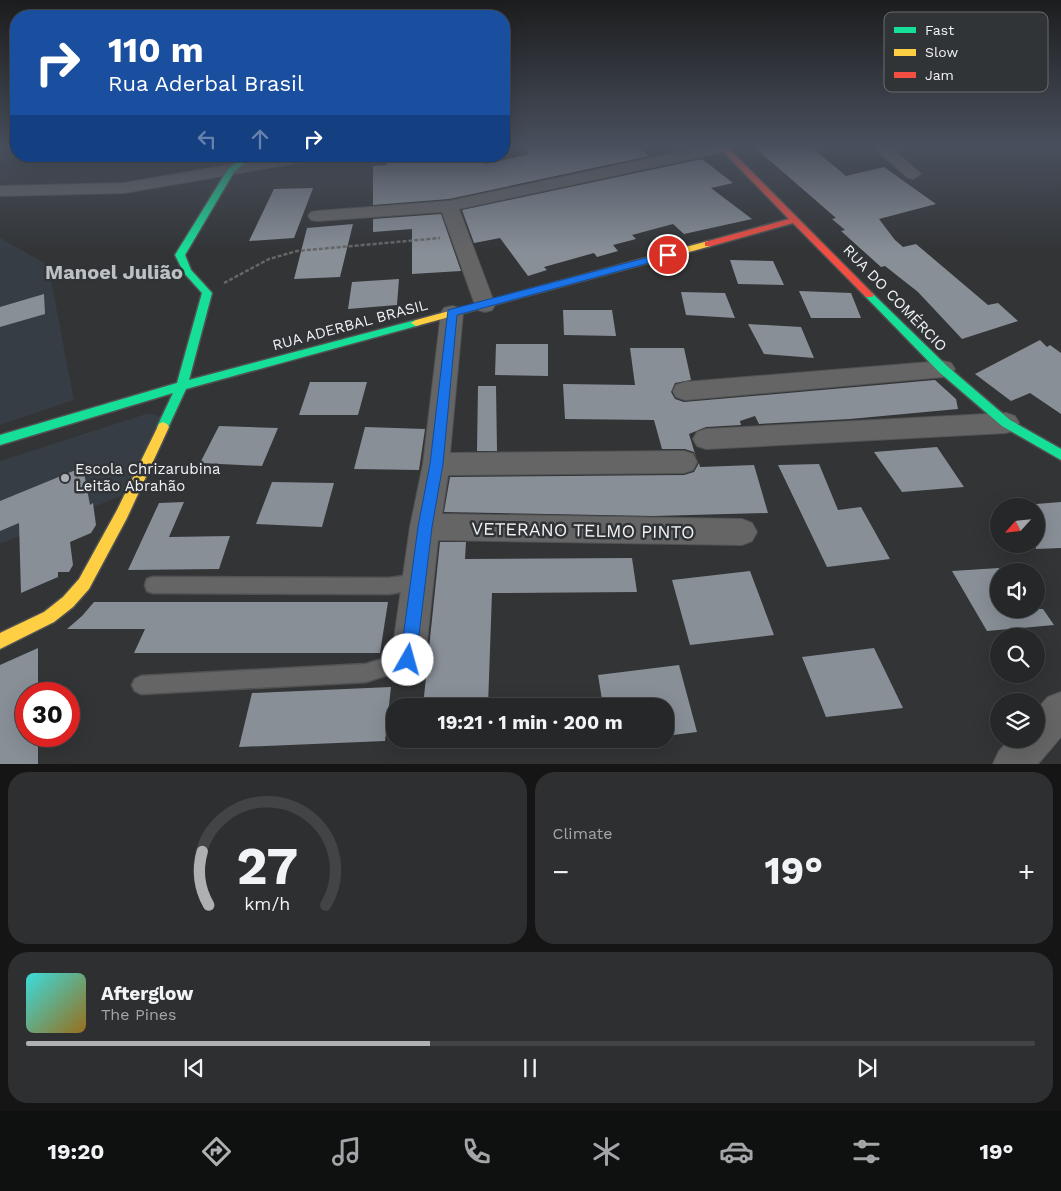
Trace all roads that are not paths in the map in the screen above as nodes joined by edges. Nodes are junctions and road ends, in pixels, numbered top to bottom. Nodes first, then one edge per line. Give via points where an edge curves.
1 (173, 181) edge
2 (225, 181) edge
3 (564, 181) edge
4 (757, 181) edge
5 (0, 191) edge
6 (449, 206) junction
7 (317, 216) dead end
8 (796, 220) junction
9 (485, 305) junction
10 (452, 313) junction
11 (943, 369) junction
12 (182, 386) junction
13 (685, 391) dead end
14 (1006, 423) junction
15 (706, 439) dead end
16 (0, 440) edge
17 (1061, 455) edge
18 (684, 462) dead end
19 (436, 464) junction
20 (425, 527) junction
21 (742, 532) dead end
22 (418, 582) junction
23 (153, 585) dead end
24 (0, 641) edge
25 (408, 660) joint
26 (141, 685) dead end
27 (1061, 710) edge
28 (1045, 728) edge
29 (1027, 748) edge
30 (1012, 764) edge

1 - 5 street via 124,188
2 - 12 street via 180,255 187,271 207,293
3 - 6 street
4 - 8 street, RUA DO COMÉRCIO
6 - 7 street
6 - 9 street
8 - 9 street, RUA ADERBAL BRASIL
8 - 11 street, RUA DO COMÉRCIO
9 - 10 street, RUA ADERBAL BRASIL
10 - 12 street, RUA ADERBAL BRASIL
10 - 19 street
11 - 13 street
11 - 14 street, RUA DO COMÉRCIO
12 - 16 street, RUA ADERBAL BRASIL
12 - 24 street via 122,514 84,584 49,617
14 - 15 street
14 - 17 street, RUA DO COMÉRCIO
18 - 19 street
19 - 20 street
20 - 21 street, VETERANO TELMO PINTO
20 - 22 street
22 - 23 lane via 389,586
22 - 25 street
25 - 26 lane via 366,673
27 - 28 street
29 - 30 street

